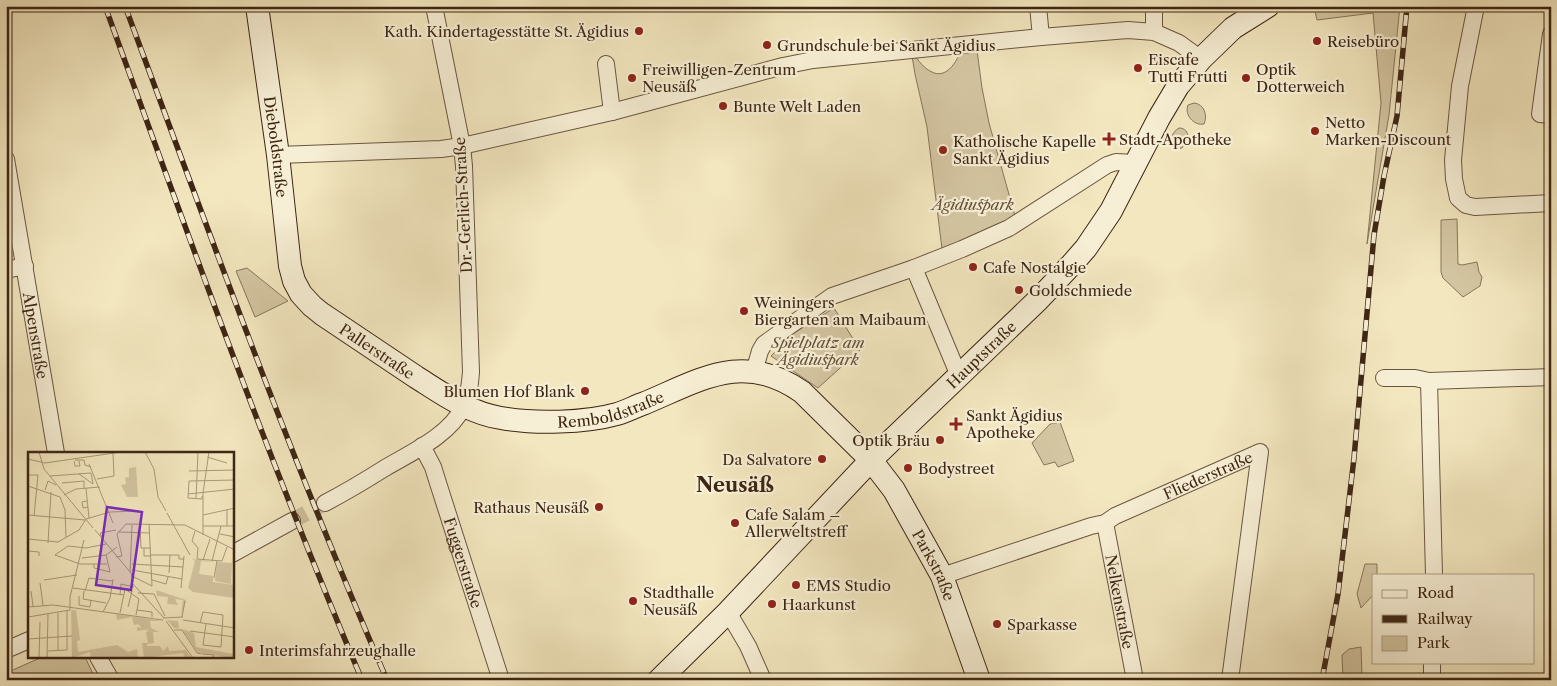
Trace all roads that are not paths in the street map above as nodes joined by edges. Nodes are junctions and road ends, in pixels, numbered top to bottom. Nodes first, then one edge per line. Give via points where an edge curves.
1 (257, 6) edge
2 (434, 6) edge
3 (1038, 6) edge
4 (1154, 6) edge
5 (1268, 6) edge
6 (1476, 6) edge
7 (1154, 32) junction
8 (1551, 34) edge
9 (1042, 37) junction
10 (1201, 59) junction
11 (606, 64) dead end
12 (612, 112) junction
13 (1551, 114) edge
14 (462, 146) junction
15 (278, 155) junction
16 (6, 158) edge
17 (1136, 163) junction
18 (1551, 203) edge
19 (25, 266) junction
20 (914, 268) junction
21 (6, 270) edge
22 (297, 288) joint
23 (754, 372) junction
24 (959, 376) junction
25 (1551, 377) edge
26 (1384, 378) dead end
27 (1429, 381) junction
28 (464, 406) junction
29 (422, 446) junction
30 (56, 452) edge
31 (871, 460) junction
32 (325, 503) tunnel mouth
33 (292, 521) tunnel mouth
34 (1105, 523) junction
35 (234, 553) edge
36 (1434, 574) edge
37 (942, 576) junction
38 (728, 612) junction
39 (28, 640) edge
40 (6, 650) edge
41 (99, 658) edge
42 (1432, 664) edge
43 (111, 680) edge
44 (501, 680) edge
45 (659, 680) edge
46 (763, 680) edge
47 (979, 680) edge
48 (1135, 680) edge
49 (1230, 680) edge
50 (1432, 680) edge

1 - 15 street, Dieboldstraße
2 - 14 street, Dr.-Gerlich-Straße
3 - 9 street
4 - 7 street
5 - 10 street, Hauptstraße via 1233,28
6 - 18 street via 1460,86 1454,160 1458,198 1475,208
7 - 9 street via 1128,30
7 - 10 street via 1179,43
8 - 13 street via 1540,114
9 - 12 street via 813,60
10 - 17 street, Hauptstraße via 1169,100
11 - 12 street
12 - 14 street
14 - 15 street
14 - 28 street, Dr.-Gerlich-Straße via 471,372
15 - 22 street, Dieboldstraße via 290,266
16 - 19 street, Alpenstraße
17 - 20 street via 1107,165 1009,228
17 - 24 street, Hauptstraße via 1111,211 1086,248 1038,300
19 - 21 street
19 - 30 street, Alpenstraße
20 - 23 street via 821,302 764,344
20 - 24 street
22 - 28 street, Pallerstraße via 312,306
23 - 28 street, Remboldstraße via 718,373 620,413 586,420 502,419
23 - 31 street, Remboldstraße via 780,379 802,392
24 - 31 street, Hauptstraße
25 - 27 street
26 - 27 street
27 - 36 street
28 - 29 street via 452,423
29 - 32 street
29 - 44 street, Fuggerstraße via 433,467
31 - 37 street, Parkstraße via 894,490
31 - 38 street, Hauptstraße
33 - 35 street
34 - 37 street, Fliederstraße
34 - 48 street, Nelkenstraße
34 - 49 street, Fliederstraße via 1260,452
37 - 47 street, Parkstraße
38 - 45 street, Hauptstraße
38 - 46 street
39 - 40 street
41 - 43 street
42 - 50 street

